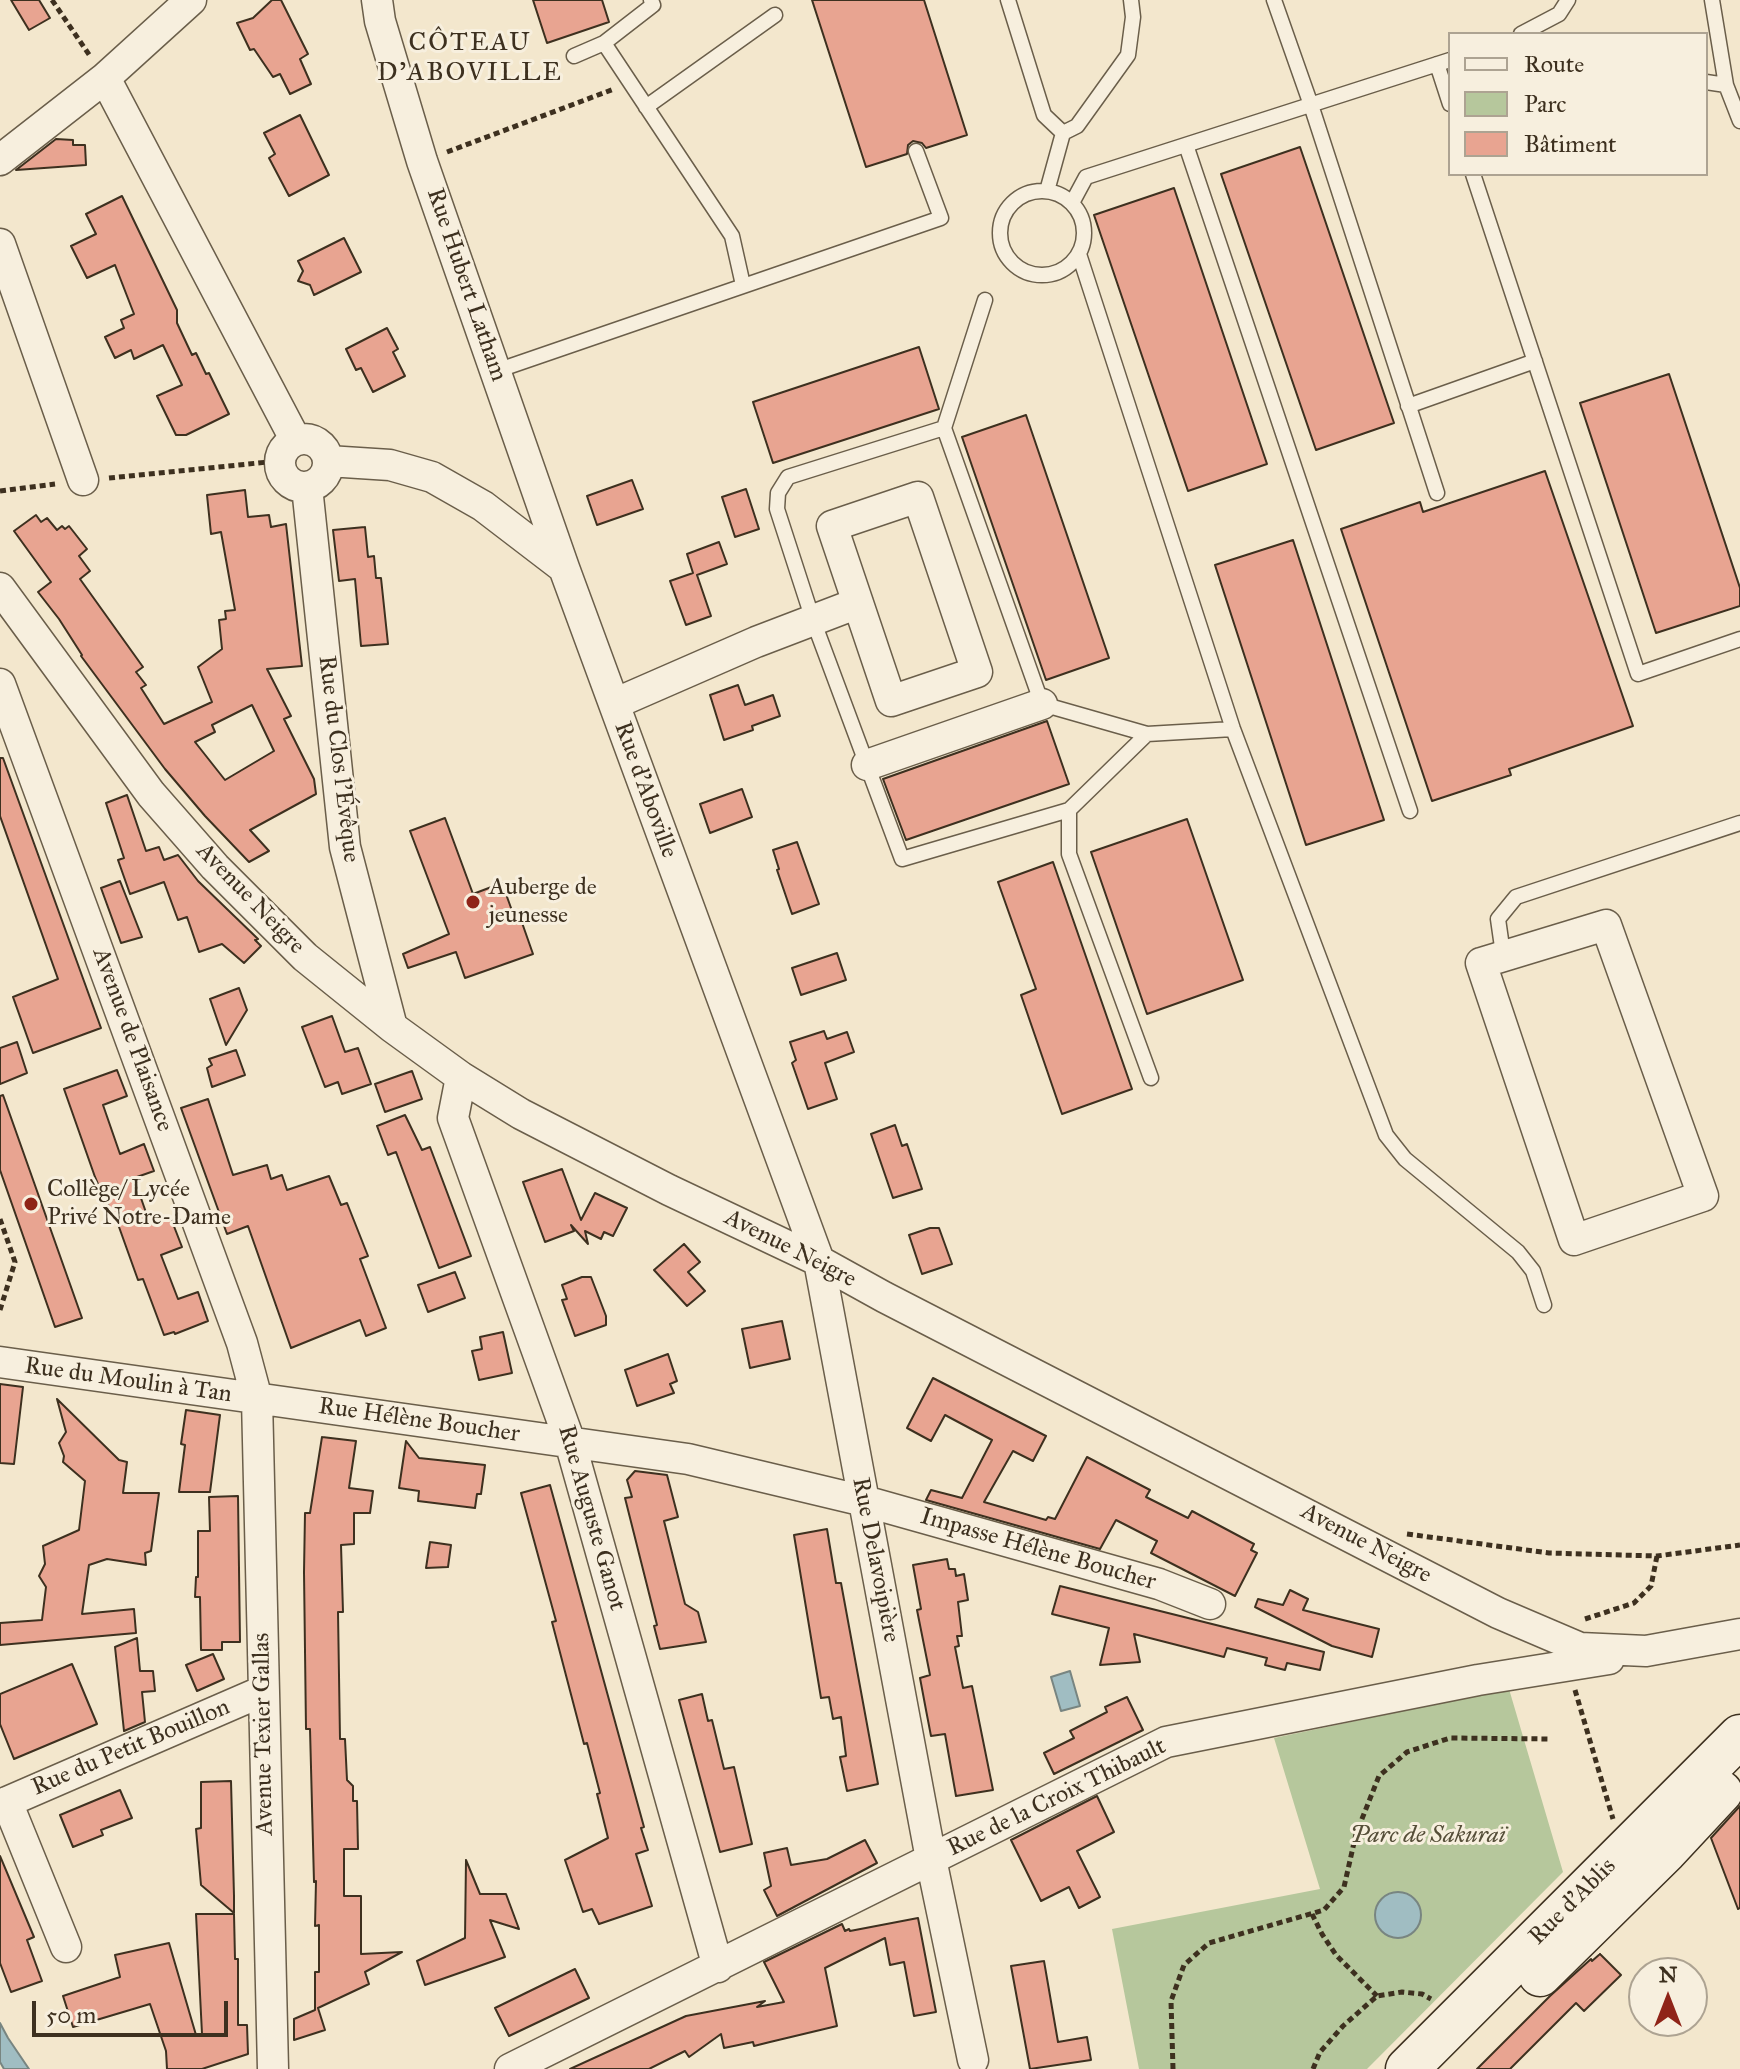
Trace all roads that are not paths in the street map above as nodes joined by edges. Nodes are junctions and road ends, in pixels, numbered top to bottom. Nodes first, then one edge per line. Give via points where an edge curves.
1 (191, 0) edge
2 (377, 0) edge
3 (651, 0) edge
4 (1008, 0) edge
5 (1131, 0) edge
6 (1274, 0) edge
7 (1568, 0) edge
8 (1712, 0) edge
9 (775, 15) dead end
10 (1525, 32) edge
11 (604, 43) junction
12 (574, 56) dead end
13 (1443, 62) edge
14 (105, 78) junction
15 (1708, 82) edge
16 (1726, 85) junction
17 (1448, 92) edge
18 (1311, 105) junction
19 (646, 107) junction
20 (1740, 121) edge
21 (1063, 133) junction
22 (1186, 145) junction
23 (916, 151) dead end
24 (0, 160) edge
25 (1474, 176) edge
26 (1047, 191) junction
27 (1072, 203) junction
28 (0, 244) edge
29 (1079, 254) junction
30 (743, 285) junction
31 (985, 300) dead end
32 (1535, 361) junction
33 (496, 371) junction
34 (1408, 406) junction
35 (944, 428) junction
36 (287, 450) junction
37 (328, 461) junction
38 (83, 480) road end
39 (307, 487) junction
40 (1437, 493) dead end
41 (564, 568) junction
42 (0, 588) edge
43 (858, 603) junction
44 (813, 620) junction
45 (1740, 639) edge
46 (0, 684) edge
47 (614, 704) junction
48 (1042, 704) junction
49 (1233, 729) junction
50 (1147, 734) junction
51 (867, 765) junction
52 (1069, 810) junction
53 (1410, 811) dead end
54 (1740, 823) edge
55 (1503, 954) junction
56 (392, 1027) junction
57 (461, 1077) junction
58 (1151, 1078) dead end
59 (819, 1261) junction
60 (1544, 1305) dead end
61 (0, 1362) edge
62 (257, 1399) junction
63 (570, 1442) junction
64 (864, 1501) junction
65 (1210, 1604) dead end
66 (1740, 1634) edge
67 (1646, 1651) junction
68 (263, 1691) junction
69 (1738, 1750) edge
70 (4, 1803) edge
71 (931, 1859) junction
72 (66, 1947) dead end
73 (718, 1967) junction
74 (973, 2060) dead end
75 (273, 2069) edge
76 (510, 2069) edge
77 (1407, 2069) edge
78 (1446, 2069) edge

1 - 14 street
2 - 33 street, Rue Hubert Latham via 422,161
3 - 11 lane via 653,5
4 - 21 lane via 1044,115
5 - 21 lane via 1128,55 1077,126
6 - 18 lane
7 - 10 lane via 1559,14
8 - 16 lane
9 - 19 lane
11 - 12 lane
11 - 19 lane
13 - 17 lane
13 - 18 lane
14 - 24 street
14 - 36 street
15 - 16 lane
16 - 20 lane
18 - 22 lane
18 - 34 lane
19 - 30 lane via 732,236
21 - 26 lane
22 - 27 lane via 1086,177
22 - 53 lane
23 - 30 lane via 941,218
25 - 32 lane
26 - 27 lane
26 - 29 lane via 1033,191 1010,205 1000,231 1007,257 1017,267 1044,275 1070,265
27 - 29 lane via 1084,227
28 - 38 street
29 - 49 lane
30 - 33 lane
31 - 35 lane
32 - 34 lane
32 - 45 lane via 1638,674
33 - 41 street, Rue Hubert Latham
34 - 40 lane
35 - 44 lane via 788,477 778,493 777,509
35 - 48 lane
36 - 37 street via 310,439
36 - 39 street via 282,475
37 - 39 street via 320,481
37 - 41 street via 390,465 432,477 483,506
39 - 56 street, Rue du Clos l'Évêque via 345,847
41 - 47 street, Rue d'Aboville
42 - 56 street, Avenue Neigre via 151,794 215,867 305,957
43 - 43 street via 832,526 918,497 977,672 891,701
43 - 44 street
44 - 47 street
44 - 51 lane
46 - 62 street, Avenue de Plaisance via 242,1343
47 - 59 street, Rue d'Aboville
48 - 50 lane
48 - 51 street
49 - 50 lane
49 - 60 lane via 1386,1135 1405,1159 1518,1252 1533,1271
50 - 52 lane
51 - 52 lane via 902,859
52 - 58 lane via 1069,854
54 - 55 lane via 1516,897 1498,919
55 - 55 street via 1481,963 1574,1240 1703,1196 1606,925
56 - 57 street, Avenue Neigre
57 - 59 street, Avenue Neigre via 669,1190
57 - 63 street, Rue Auguste Ganot via 453,1118
59 - 64 street, Rue Delavoipière
59 - 67 street, Avenue Neigre via 1498,1613 1580,1648
61 - 62 street, Rue du Moulin à Tan
62 - 63 street, Rue Hélène Boucher
62 - 68 street, Avenue Texier Gallas
63 - 64 street, Rue Hélène Boucher via 688,1459
63 - 73 street, Rue Auguste Ganot
64 - 65 street, Impasse Hélène Boucher via 1159,1584
64 - 71 street, Rue Delavoipière
66 - 67 street, Avenue Neigre
67 - 71 street, Rue de la Croix Thibault via 1166,1742
68 - 70 street, Rue du Petit Bouillon
68 - 75 street, Avenue Texier Gallas
69 - 77 main road, Rue d'Ablis
69 - 78 main road, Rue d'Ablis via 1666,1851
70 - 72 street
71 - 73 street, Rue de la Croix Thibault
71 - 74 street, Rue Delavoipière
73 - 76 street, Rue de la Croix Thibault

